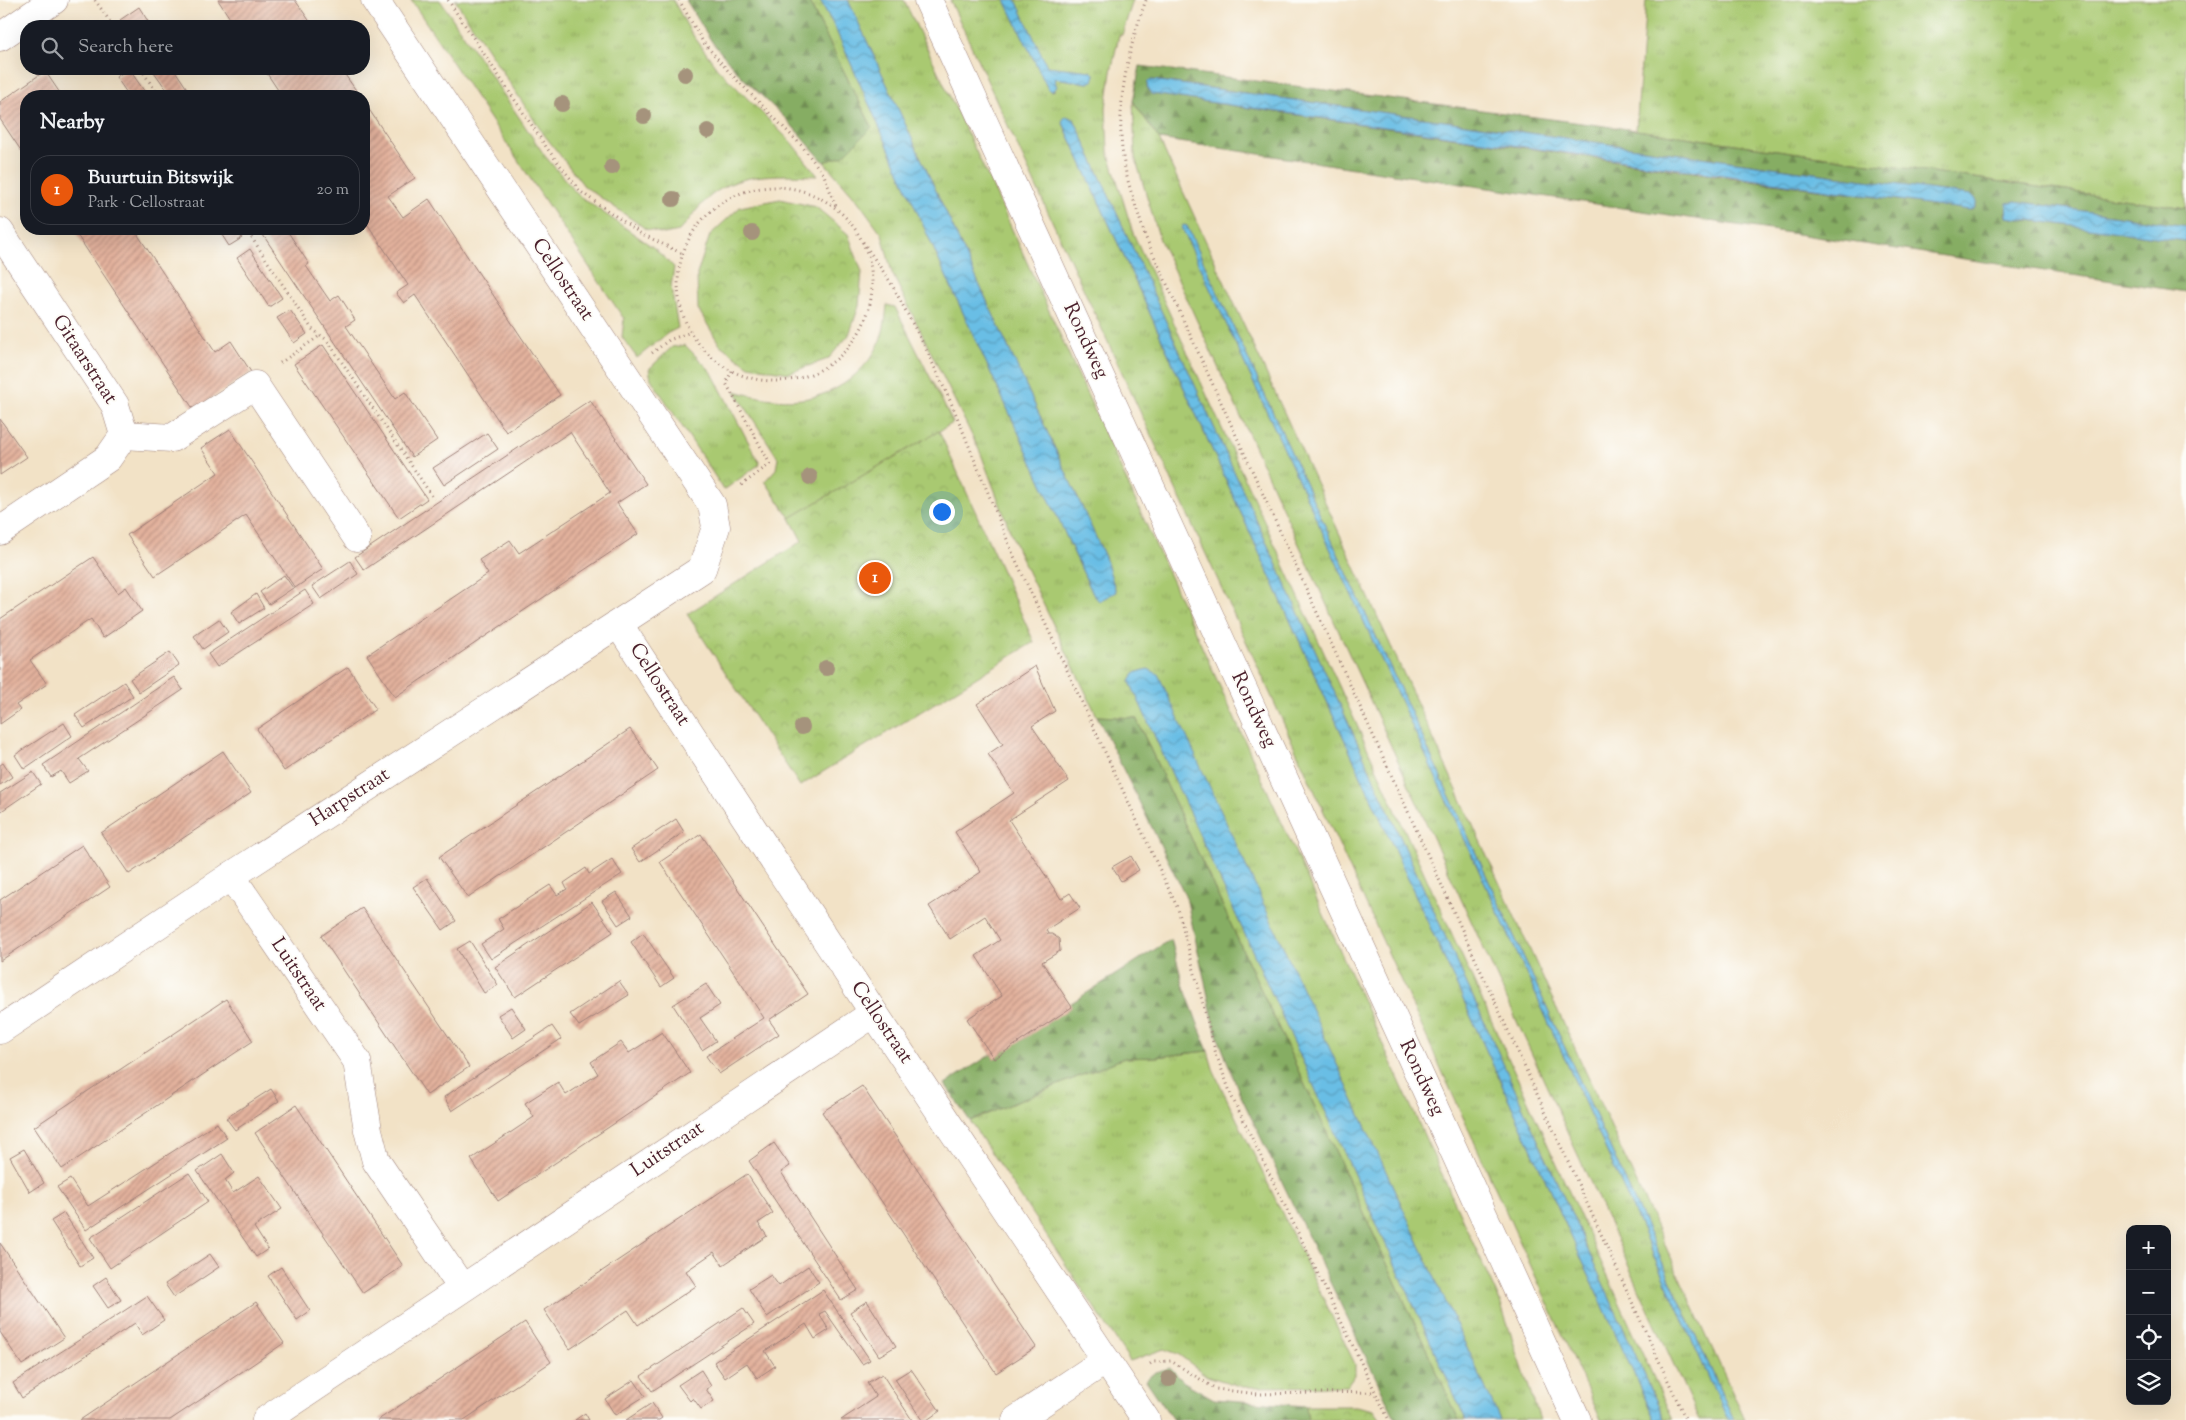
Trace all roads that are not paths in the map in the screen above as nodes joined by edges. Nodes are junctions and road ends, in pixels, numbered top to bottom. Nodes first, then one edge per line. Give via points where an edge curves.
1 (54, 0) edge
2 (375, 0) edge
3 (928, 0) edge
4 (25, 20) edge
5 (20, 23) edge
6 (0, 37) edge
7 (0, 232) edge
8 (124, 435) junction
9 (0, 531) edge
10 (357, 538) dead end
11 (702, 569) joint
12 (619, 624) junction
13 (231, 876) junction
14 (874, 1013) junction
15 (0, 1030) edge
16 (462, 1288) junction
17 (1113, 1371) junction
18 (266, 1420) edge
19 (1016, 1420) edge
20 (1146, 1420) edge
21 (1577, 1420) edge

1 - 4 street
2 - 11 street, Cellostraat via 712,505 716,527
3 - 21 street, Rondweg
5 - 6 street
7 - 8 street, Gitaarstraat via 115,405
8 - 9 street via 108,458
8 - 10 street via 172,438 255,385
11 - 12 street, Harpstraat
12 - 13 street, Harpstraat
12 - 14 street, Cellostraat
13 - 15 street, Harpstraat
13 - 16 street, Luitstraat via 357,1061 376,1161
14 - 16 street, Luitstraat
14 - 17 street, Cellostraat
16 - 18 street, Luitstraat
17 - 19 street
17 - 20 street, Cellostraat

